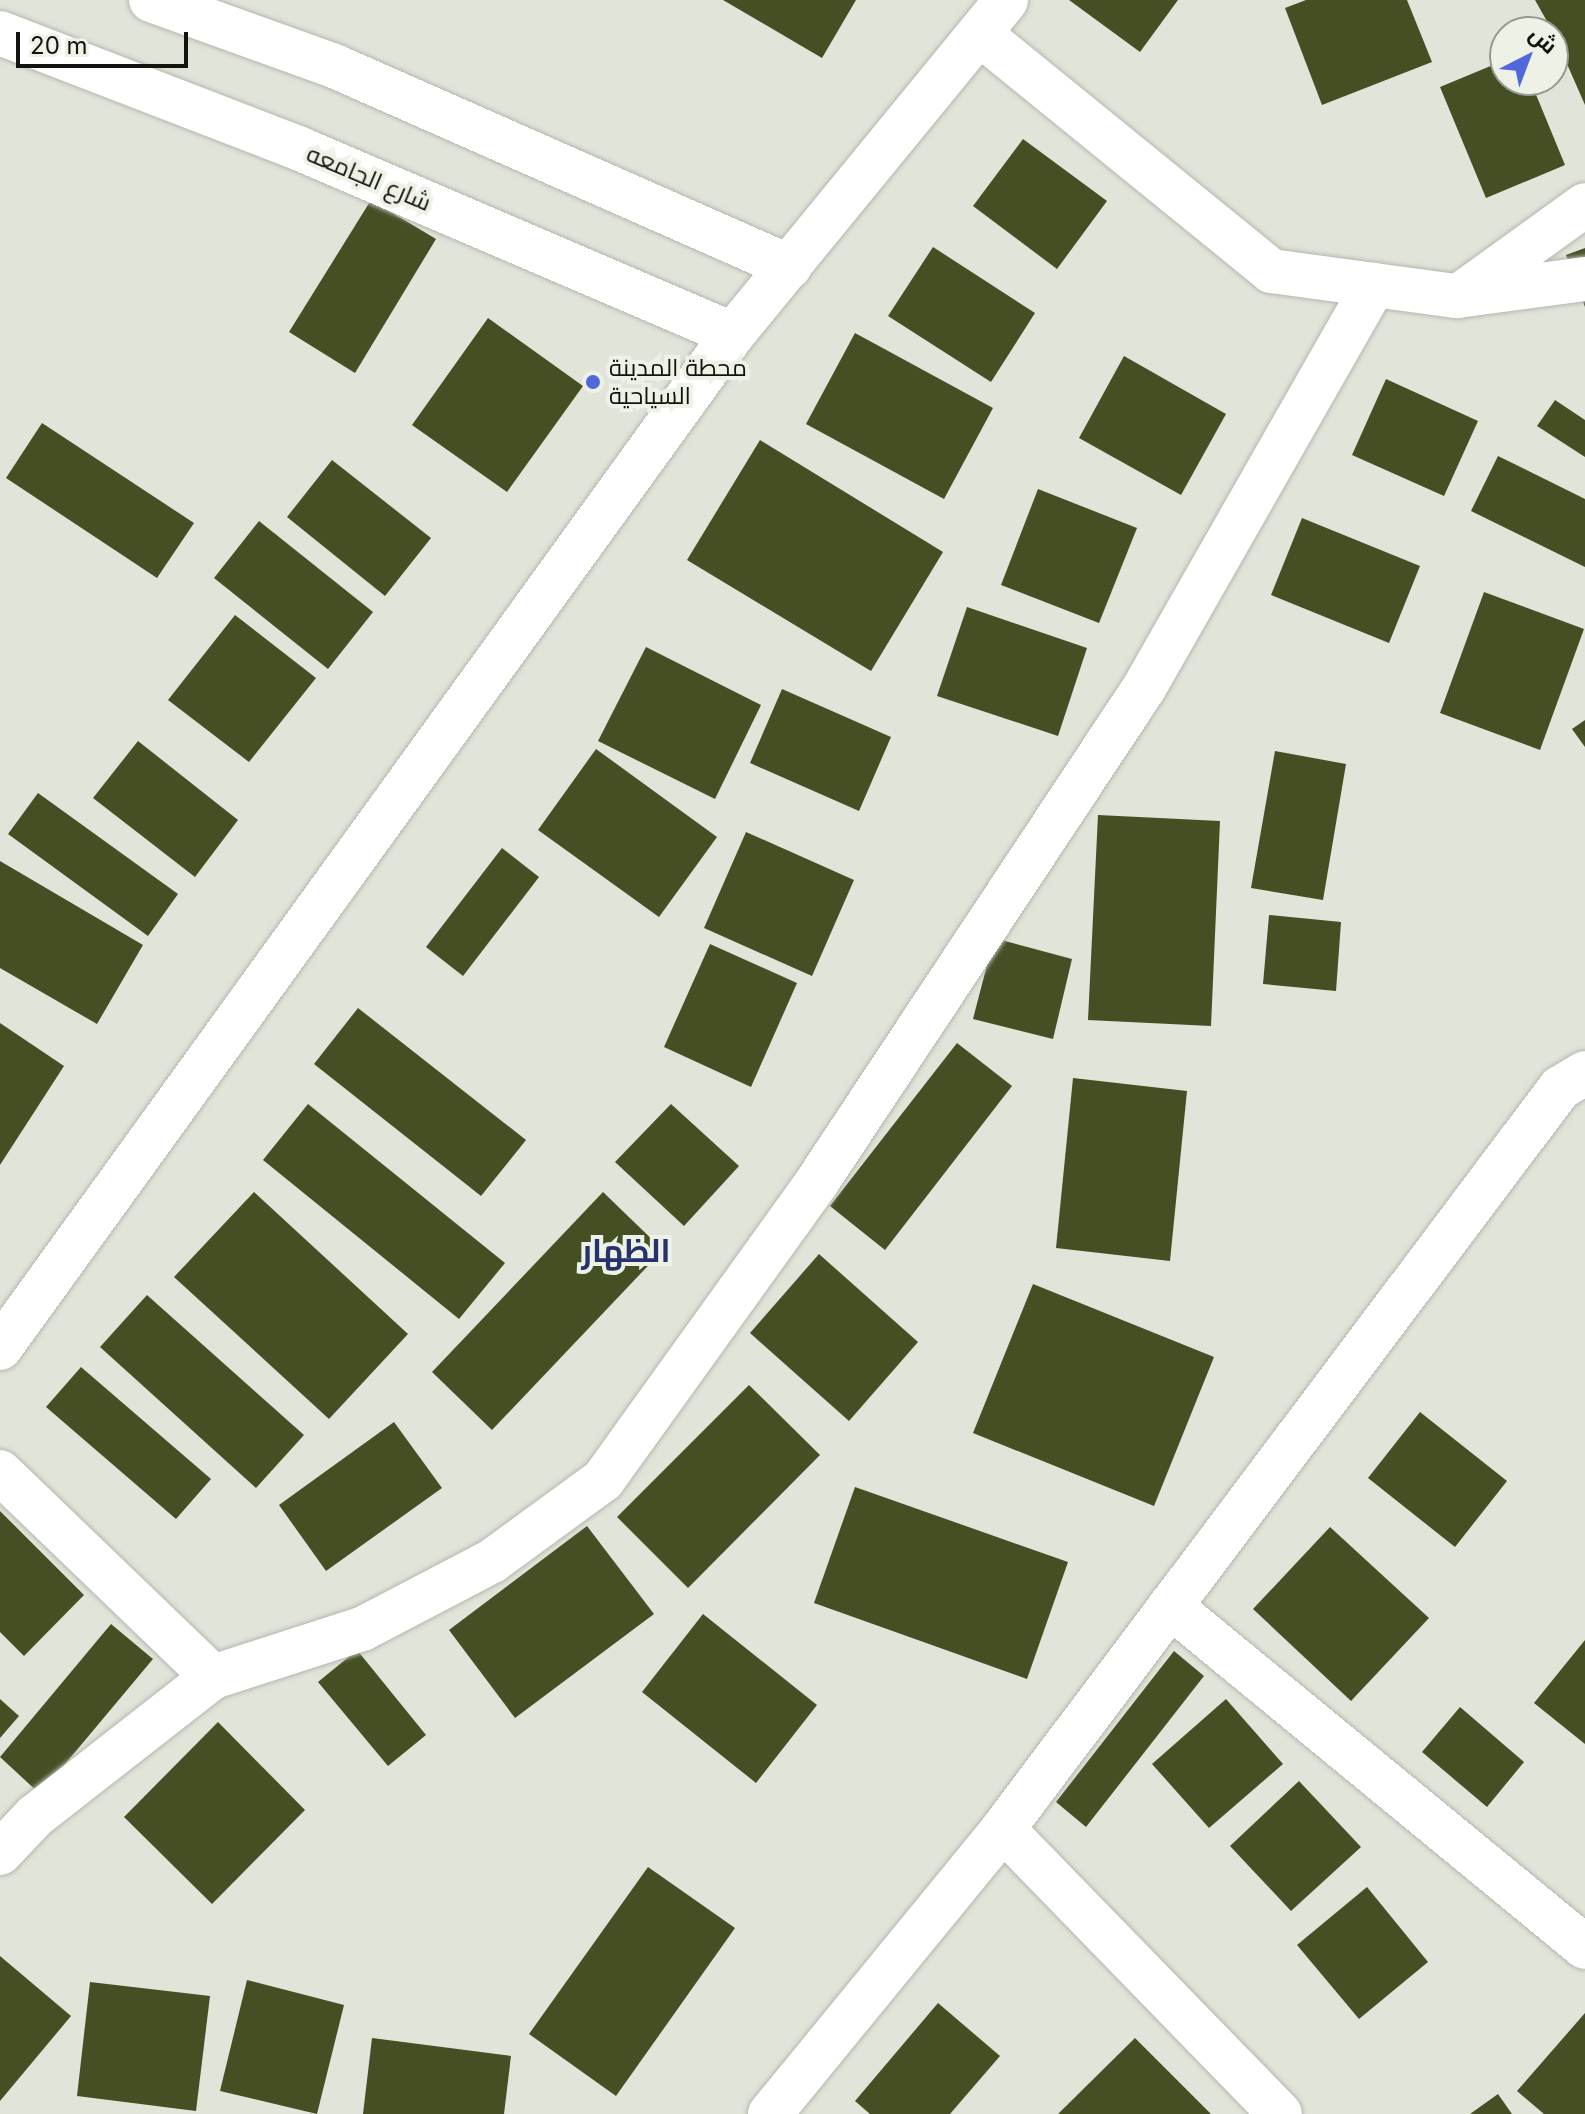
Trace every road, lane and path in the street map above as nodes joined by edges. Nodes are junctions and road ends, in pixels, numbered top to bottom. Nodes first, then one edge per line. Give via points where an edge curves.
1 (151, 0) edge
2 (1006, 0) edge
3 (0, 33) edge
4 (981, 35) junction
5 (1585, 205) edge
6 (789, 267) junction
7 (1585, 279) edge
8 (1374, 285) junction
9 (1457, 296) junction
10 (733, 334) junction
11 (1577, 1091) edge
12 (0, 1348) edge
13 (0, 1472) edge
14 (1170, 1606) junction
15 (213, 1677) junction
16 (1003, 1829) junction
17 (0, 1853) edge
18 (1585, 1947) edge
19 (770, 2114) edge
20 (1280, 2114) edge

1 - 6 street via 332,65
2 - 4 street
3 - 10 street, شارع الجامعه via 298,148
4 - 6 street
4 - 8 street via 1271,271
5 - 9 street
6 - 10 street
7 - 9 street
8 - 9 street
8 - 15 street via 1144,688 817,1182 603,1480 492,1561 362,1629
10 - 12 street
11 - 14 street
13 - 15 street
14 - 16 street
14 - 18 street
15 - 17 street via 35,1816
16 - 19 street
16 - 20 street

